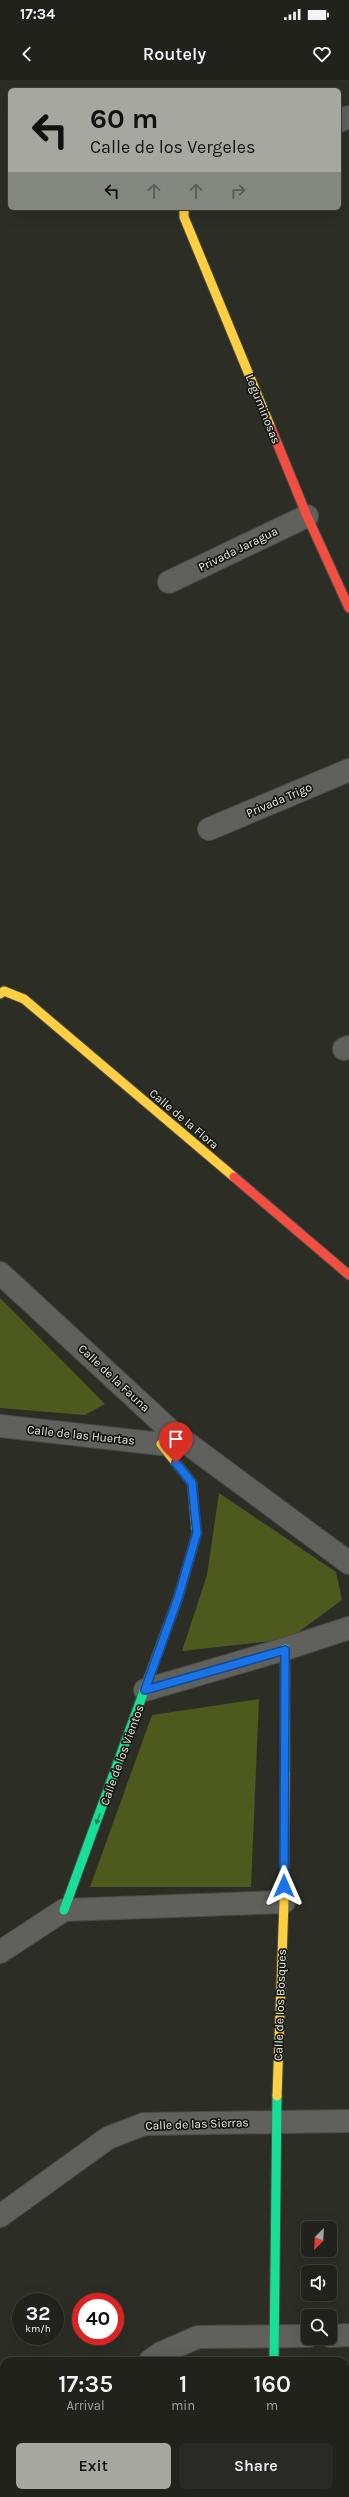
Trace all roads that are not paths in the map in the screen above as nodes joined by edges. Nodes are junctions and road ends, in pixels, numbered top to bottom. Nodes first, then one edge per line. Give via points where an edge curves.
1 (184, 210) edge
2 (307, 516) junction
3 (169, 582) dead end
4 (349, 608) edge
5 (349, 770) edge
6 (210, 829) dead end
7 (0, 994) edge
8 (0, 1272) edge
9 (349, 1275) edge
10 (0, 1426) edge
11 (167, 1438) junction
12 (349, 1563) edge
13 (349, 1628) edge
14 (285, 1650) junction
15 (145, 1690) junction
16 (284, 1902) junction
17 (64, 1910) junction
18 (0, 1952) edge
19 (349, 2121) edge
20 (276, 2122) junction
21 (0, 2216) edge
22 (349, 2335) edge
23 (301, 2336) edge
24 (337, 2336) edge
25 (273, 2337) junction
26 (156, 2357) edge
27 (274, 2357) edge

1 - 2 street, Leguminosas via 184,217
2 - 3 street, Privada Jaragua
2 - 4 street, Leguminosas
5 - 6 street, Privada Trigo
7 - 9 street, Calle de la Flora via 4,991 24,999
8 - 11 street, Calle de la Fauna
10 - 11 street, Calle de las Huertas
11 - 12 street, Calle de la Fauna
11 - 15 street, Calle de los Vientos via 192,1483 197,1533 178,1598
13 - 14 street
14 - 15 street
14 - 16 street, Calle de los Bosques
15 -> 17 street, Calle de los Vientos
16 - 17 street
16 - 20 street, Calle de los Bosques
17 - 18 street
19 - 20 street, Calle de las Sierras
20 - 21 street, Calle de las Sierras via 144,2124 108,2138
20 - 25 street, Calle de los Bosques
22 - 24 street
23 - 25 street
25 - 26 street via 198,2337
25 - 27 street, Calle de los Bosques

